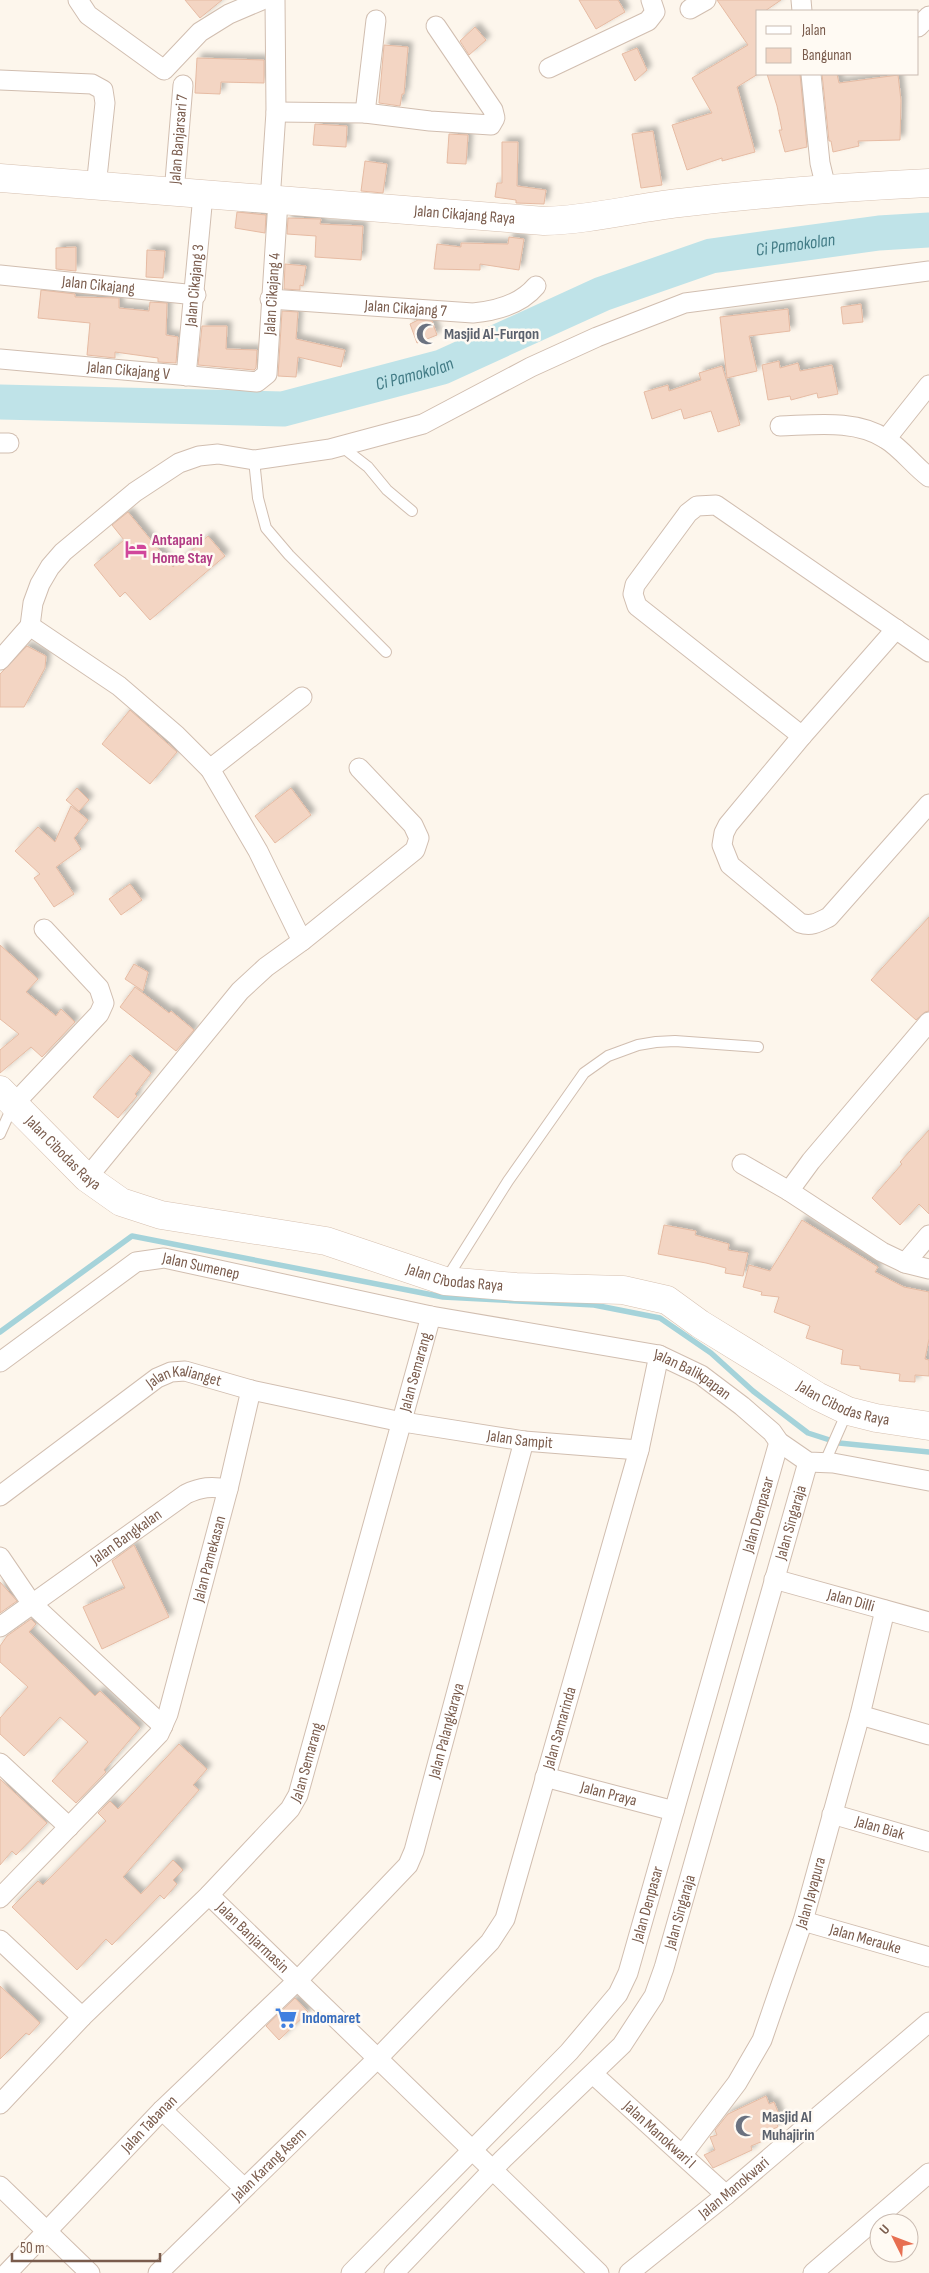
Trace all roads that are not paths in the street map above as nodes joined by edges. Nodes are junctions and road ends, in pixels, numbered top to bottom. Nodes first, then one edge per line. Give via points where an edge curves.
1 (78, 0) edge
2 (262, 0) edge
3 (275, 0) edge
4 (651, 0) edge
5 (929, 16) edge
6 (376, 20) dead end
7 (436, 26) dead end
8 (919, 26) edge
9 (549, 68) dead end
10 (811, 75) edge
11 (0, 80) edge
12 (183, 85) dead end
13 (276, 112) junction
14 (365, 113) junction
15 (0, 178) edge
16 (929, 183) edge
17 (96, 187) junction
18 (826, 188) junction
19 (174, 193) junction
20 (203, 195) junction
21 (274, 201) junction
22 (929, 271) edge
23 (0, 275) edge
24 (536, 286) dead end
25 (196, 295) junction
26 (270, 300) junction
27 (0, 359) edge
28 (186, 376) junction
29 (257, 382) joint
30 (929, 385) edge
31 (780, 426) dead end
32 (886, 439) junction
33 (340, 446) junction
34 (254, 460) junction
35 (929, 477) edge
36 (412, 511) dead end
37 (30, 626) junction
38 (896, 629) junction
39 (386, 652) dead end
40 (929, 652) edge
41 (0, 660) edge
42 (302, 697) dead end
43 (802, 736) junction
44 (359, 768) dead end
45 (210, 770) junction
46 (929, 804) edge
47 (44, 929) dead end
48 (302, 942) junction
49 (929, 1022) edge
50 (758, 1047) dead end
51 (6, 1097) edge
52 (0, 1134) edge
53 (742, 1164) dead end
54 (87, 1178) junction
55 (789, 1191) junction
56 (929, 1234) edge
57 (905, 1263) junction
58 (929, 1269) edge
59 (445, 1281) junction
60 (431, 1316) junction
61 (659, 1355) junction
62 (0, 1362) edge
63 (252, 1390) junction
64 (401, 1422) junction
65 (843, 1422) junction
66 (929, 1426) edge
67 (524, 1441) junction
68 (779, 1442) junction
69 (639, 1450) junction
70 (821, 1457) junction
71 (929, 1481) edge
72 (228, 1490) junction
73 (0, 1496) edge
74 (0, 1558) edge
75 (774, 1579) junction
76 (32, 1604) junction
77 (885, 1610) junction
78 (929, 1622) edge
79 (0, 1627) edge
80 (860, 1715) junction
81 (163, 1726) junction
82 (929, 1735) edge
83 (0, 1763) edge
84 (545, 1777) junction
85 (674, 1811) junction
86 (832, 1814) junction
87 (69, 1827) junction
88 (929, 1842) edge
89 (209, 1894) junction
90 (0, 1898) edge
91 (803, 1921) junction
92 (0, 1940) edge
93 (929, 1957) edge
94 (298, 1980) junction
95 (82, 2017) junction
96 (929, 2022) edge
97 (379, 2057) junction
98 (593, 2074) junction
99 (0, 2104) edge
100 (162, 2110) junction
101 (474, 2150) junction
102 (683, 2154) junction
103 (492, 2167) junction
104 (927, 2177) edge
105 (0, 2186) edge
106 (244, 2188) junction
107 (726, 2195) junction
108 (47, 2232) junction
109 (7, 2273) edge
110 (90, 2273) edge
111 (158, 2273) edge
112 (351, 2273) edge
113 (395, 2273) edge
114 (599, 2273) edge
115 (629, 2273) edge
116 (813, 2273) edge

1 - 2 street via 88,15 160,70 167,67 200,32 229,14
3 - 13 street, Jalan Cikajang 4
4 - 9 street via 656,12 648,21
5 - 8 street
6 - 14 street
7 - 14 street via 493,110 493,124 486,126
10 - 18 street via 820,163
11 - 17 street via 92,84 104,90
12 - 19 street, Jalan Banjarsari 7
13 - 14 street
13 - 21 street, Jalan Cikajang 4
15 - 17 street, Jalan Cikajang Raya
16 - 18 street, Jalan Cikajang Raya
17 - 19 street, Jalan Cikajang Raya
18 - 21 street, Jalan Cikajang Raya via 678,203 578,220 544,221
19 - 20 street, Jalan Cikajang Raya
20 - 21 street, Jalan Cikajang Raya
20 - 25 street, Jalan Cikajang 3
21 - 26 street, Jalan Cikajang 4
22 - 33 street via 685,303 531,367 424,424
23 - 25 street, Jalan Cikajang
24 - 26 street, Jalan Cikajang 7 via 499,309 472,312
25 - 28 street, Jalan Cikajang 3
26 - 29 street, Jalan Cikajang 4 via 266,374
27 - 28 street, Jalan Cikajang V
28 - 29 street, Jalan Cikajang V
30 - 32 street
31 - 32 street via 834,425 866,430
32 - 35 street
33 - 34 street
33 - 36 lane via 368,467 387,490
34 - 37 street via 218,454 199,456 178,463 135,492 63,552 50,567 33,603
34 - 39 lane via 258,498 266,528
37 - 41 street
37 - 45 street via 119,686 176,735
38 - 40 street
38 - 43 street
38 - 43 street via 716,505 697,506 688,513 635,585 636,606
42 - 45 street
43 - 46 street via 728,826 722,845 730,866 800,924 807,926 829,917
44 - 48 street via 413,825 418,844 415,850
45 - 48 street via 258,851
47 - 51 street via 99,988 104,1003 99,1014
48 - 54 street via 266,967 240,991
49 - 55 street
50 - 59 lane via 675,1040 656,1042 608,1056 584,1073 508,1181
51 - 52 lane
51 - 54 street, Jalan Cibodas Raya
53 - 55 street
54 - 59 street, Jalan Cibodas Raya via 121,1202 161,1215 326,1242
55 - 57 street via 882,1252
56 - 57 street
57 - 58 street
59 - 65 street, Jalan Cibodas Raya via 623,1290 667,1300 816,1396
60 - 61 street, Jalan Balikpapan
60 - 62 street, Jalan Sumenep via 154,1258 136,1262
60 - 64 street, Jalan Semarang
61 - 68 street, Jalan Balikpapan via 701,1375 750,1413
61 - 69 street, Jalan Samarinda
63 - 64 street, Jalan Kalianget
63 - 72 street, Jalan Pamekasan
63 - 73 street, Jalan Kalianget via 185,1371 171,1372 157,1378
64 - 67 street, Jalan Sampit
64 - 89 street, Jalan Semarang via 298,1795 280,1821
65 - 66 street, Jalan Cibodas Raya via 876,1418
65 - 70 lane
67 - 69 street, Jalan Sampit
67 - 94 street, Jalan Palangkaraya via 414,1851 399,1876
68 - 70 street, Jalan Balikpapan
68 - 85 street, Jalan Denpasar
69 - 84 street, Jalan Samarinda
70 - 71 street, Jalan Balikpapan
70 - 75 street, Jalan Singaraja
72 - 76 street, Jalan Bangkalan via 213,1486 186,1494
72 - 81 street, Jalan Pamekasan
74 - 76 street
75 - 77 street, Jalan Dilli
75 - 98 street, Jalan Singaraja via 654,1996 622,2045
76 - 79 street, Jalan Bangkalan
76 - 81 street
77 - 78 street, Jalan Dilli
77 - 80 street, Jalan Jayapura
80 - 82 street
80 - 86 street, Jalan Jayapura
81 - 87 street, Jalan Pamekasan via 159,1734
83 - 87 street
84 - 85 street, Jalan Praya
84 - 97 street, Jalan Samarinda via 505,1918 490,1942
85 - 101 street, Jalan Denpasar via 628,1973 618,1994 569,2052
86 - 88 street, Jalan Biak
86 - 91 street, Jalan Jayapura
87 - 90 street, Jalan Pamekasan
89 - 94 street, Jalan Banjarmasin
89 - 95 street, Jalan Semarang
91 - 93 street, Jalan Merauke
91 - 102 street, Jalan Jayapura via 762,2040 737,2082
92 - 95 street
94 - 97 street, Jalan Banjarmasin
94 - 100 street, Jalan Tabanan
95 - 99 street, Jalan Semarang
96 - 107 street, Jalan Manokwari
97 - 101 street, Jalan Banjarmasin
97 - 106 street, Jalan Karang Asem
98 - 102 street, Jalan Manokwari I
98 - 103 street, Jalan Singaraja
100 - 106 street
100 - 108 street, Jalan Tabanan
101 - 103 street, Jalan Banjarmasin
101 - 112 street, Jalan Denpasar
102 - 107 street, Jalan Manokwari I
103 - 113 street, Jalan Singaraja
103 - 114 street, Jalan Banjarmasin
104 - 116 street
105 - 108 street
106 - 111 street, Jalan Karang Asem
107 - 115 street, Jalan Manokwari
108 - 109 street, Jalan Tabanan
108 - 110 street

